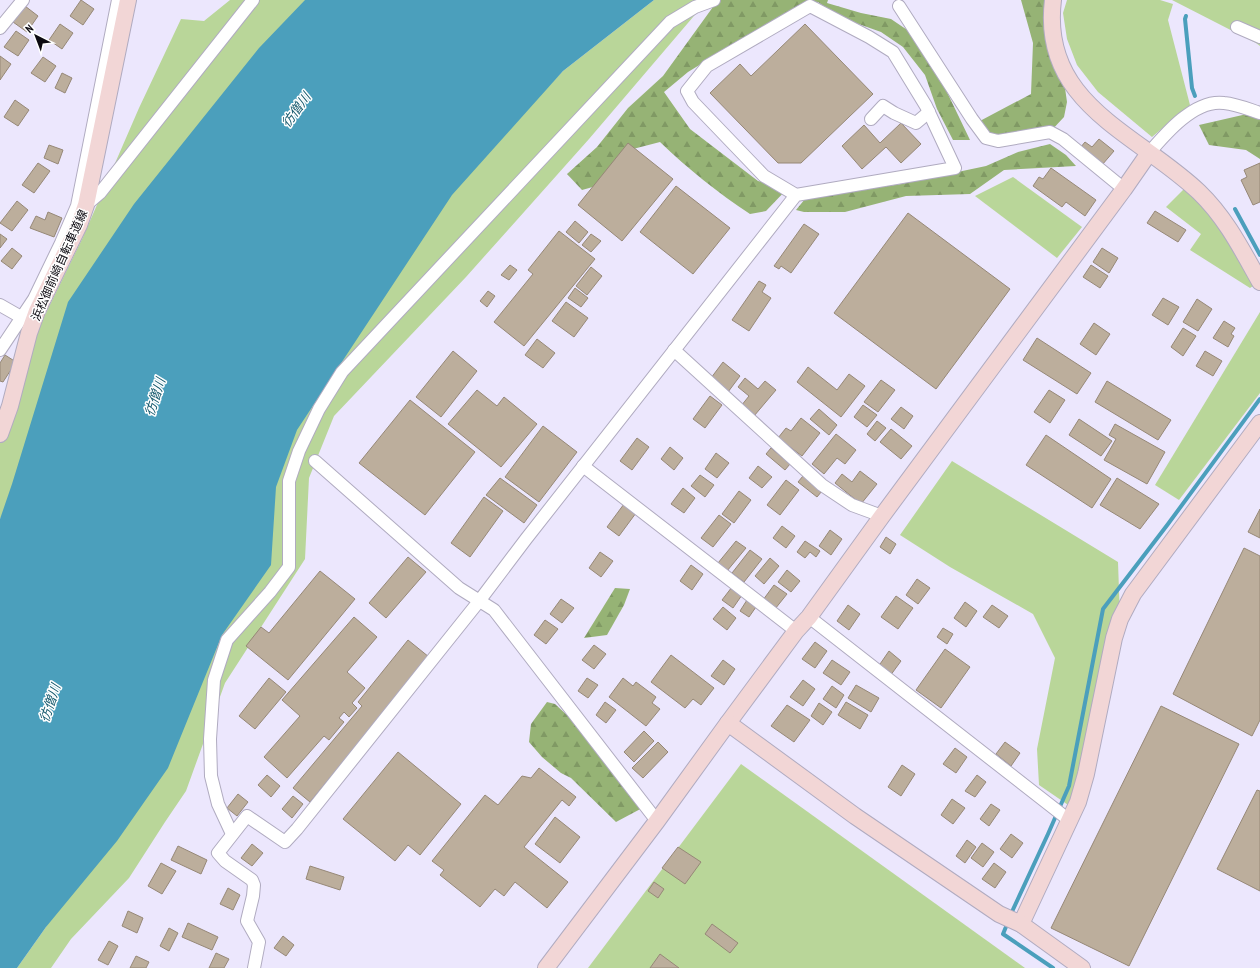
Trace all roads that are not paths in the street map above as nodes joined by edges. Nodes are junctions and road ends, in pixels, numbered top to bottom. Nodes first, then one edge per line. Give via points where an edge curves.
1 (23, 0) edge
2 (118, 0) edge
3 (128, 0) edge
4 (253, 0) edge
5 (714, 0) edge
6 (1053, 0) edge
7 (899, 6) dead end
8 (1237, 27) dead end
9 (0, 28) edge
10 (1260, 37) edge
11 (1260, 103) edge
12 (1244, 107) junction
13 (928, 112) junction
14 (1260, 113) edge
15 (871, 119) dead end
16 (1149, 152) junction
17 (1124, 189) junction
18 (796, 195) junction
19 (82, 206) junction
20 (1260, 282) edge
21 (0, 305) edge
22 (21, 317) junction
23 (0, 350) edge
24 (674, 350) junction
25 (1260, 423) edge
26 (0, 434) edge
27 (315, 461) dead end
28 (583, 466) junction
29 (882, 516) junction
30 (480, 600) junction
31 (809, 617) junction
32 (796, 632) junction
33 (728, 723) junction
34 (1069, 820) junction
35 (657, 821) junction
36 (232, 834) junction
37 (1021, 924) junction
38 (254, 968) edge
39 (546, 968) edge
40 (1082, 968) edge

1 - 9 street
2 - 19 street
3 - 19 street, 浜松御前崎自転車道線
4 - 19 street via 100,193
5 - 36 street via 695,7 670,22 342,372 319,409 299,451 289,481 289,567 227,640 214,680 210,739 211,776 218,804
6 - 16 street via 1052,24 1057,55 1062,70 1072,86 1106,120
7 - 17 street via 986,138 998,141 1050,132 1063,139
8 - 10 street
11 - 12 street
12 - 14 street
12 - 16 street via 1223,102 1199,107 1168,130
13 - 15 street via 916,123 894,114 883,106
13 - 18 street via 955,168
13 - 18 street via 893,52 810,6 707,66 687,91 693,102 764,176
16 - 17 street
16 - 20 street via 1178,173 1218,213
17 - 29 street
18 - 24 street
19 - 22 street via 34,298
19 - 26 street, 浜松御前崎自転車道線 via 79,225 37,311
21 - 22 street
22 - 23 street
24 - 28 street
24 - 29 street via 822,485 852,505
25 - 34 street via 1134,594 1120,619 1086,774 1078,802
27 - 30 street via 459,588
28 - 30 street
28 - 32 street
29 - 31 street
30 - 35 street via 494,610
30 - 36 street via 285,842 247,816
31 - 32 street
31 - 34 street
32 - 33 street
33 - 35 street
33 - 37 street via 855,816 999,914
34 - 37 street
35 - 39 street
36 - 38 street via 218,853 252,880 254,885 247,921 259,942
37 - 40 street

